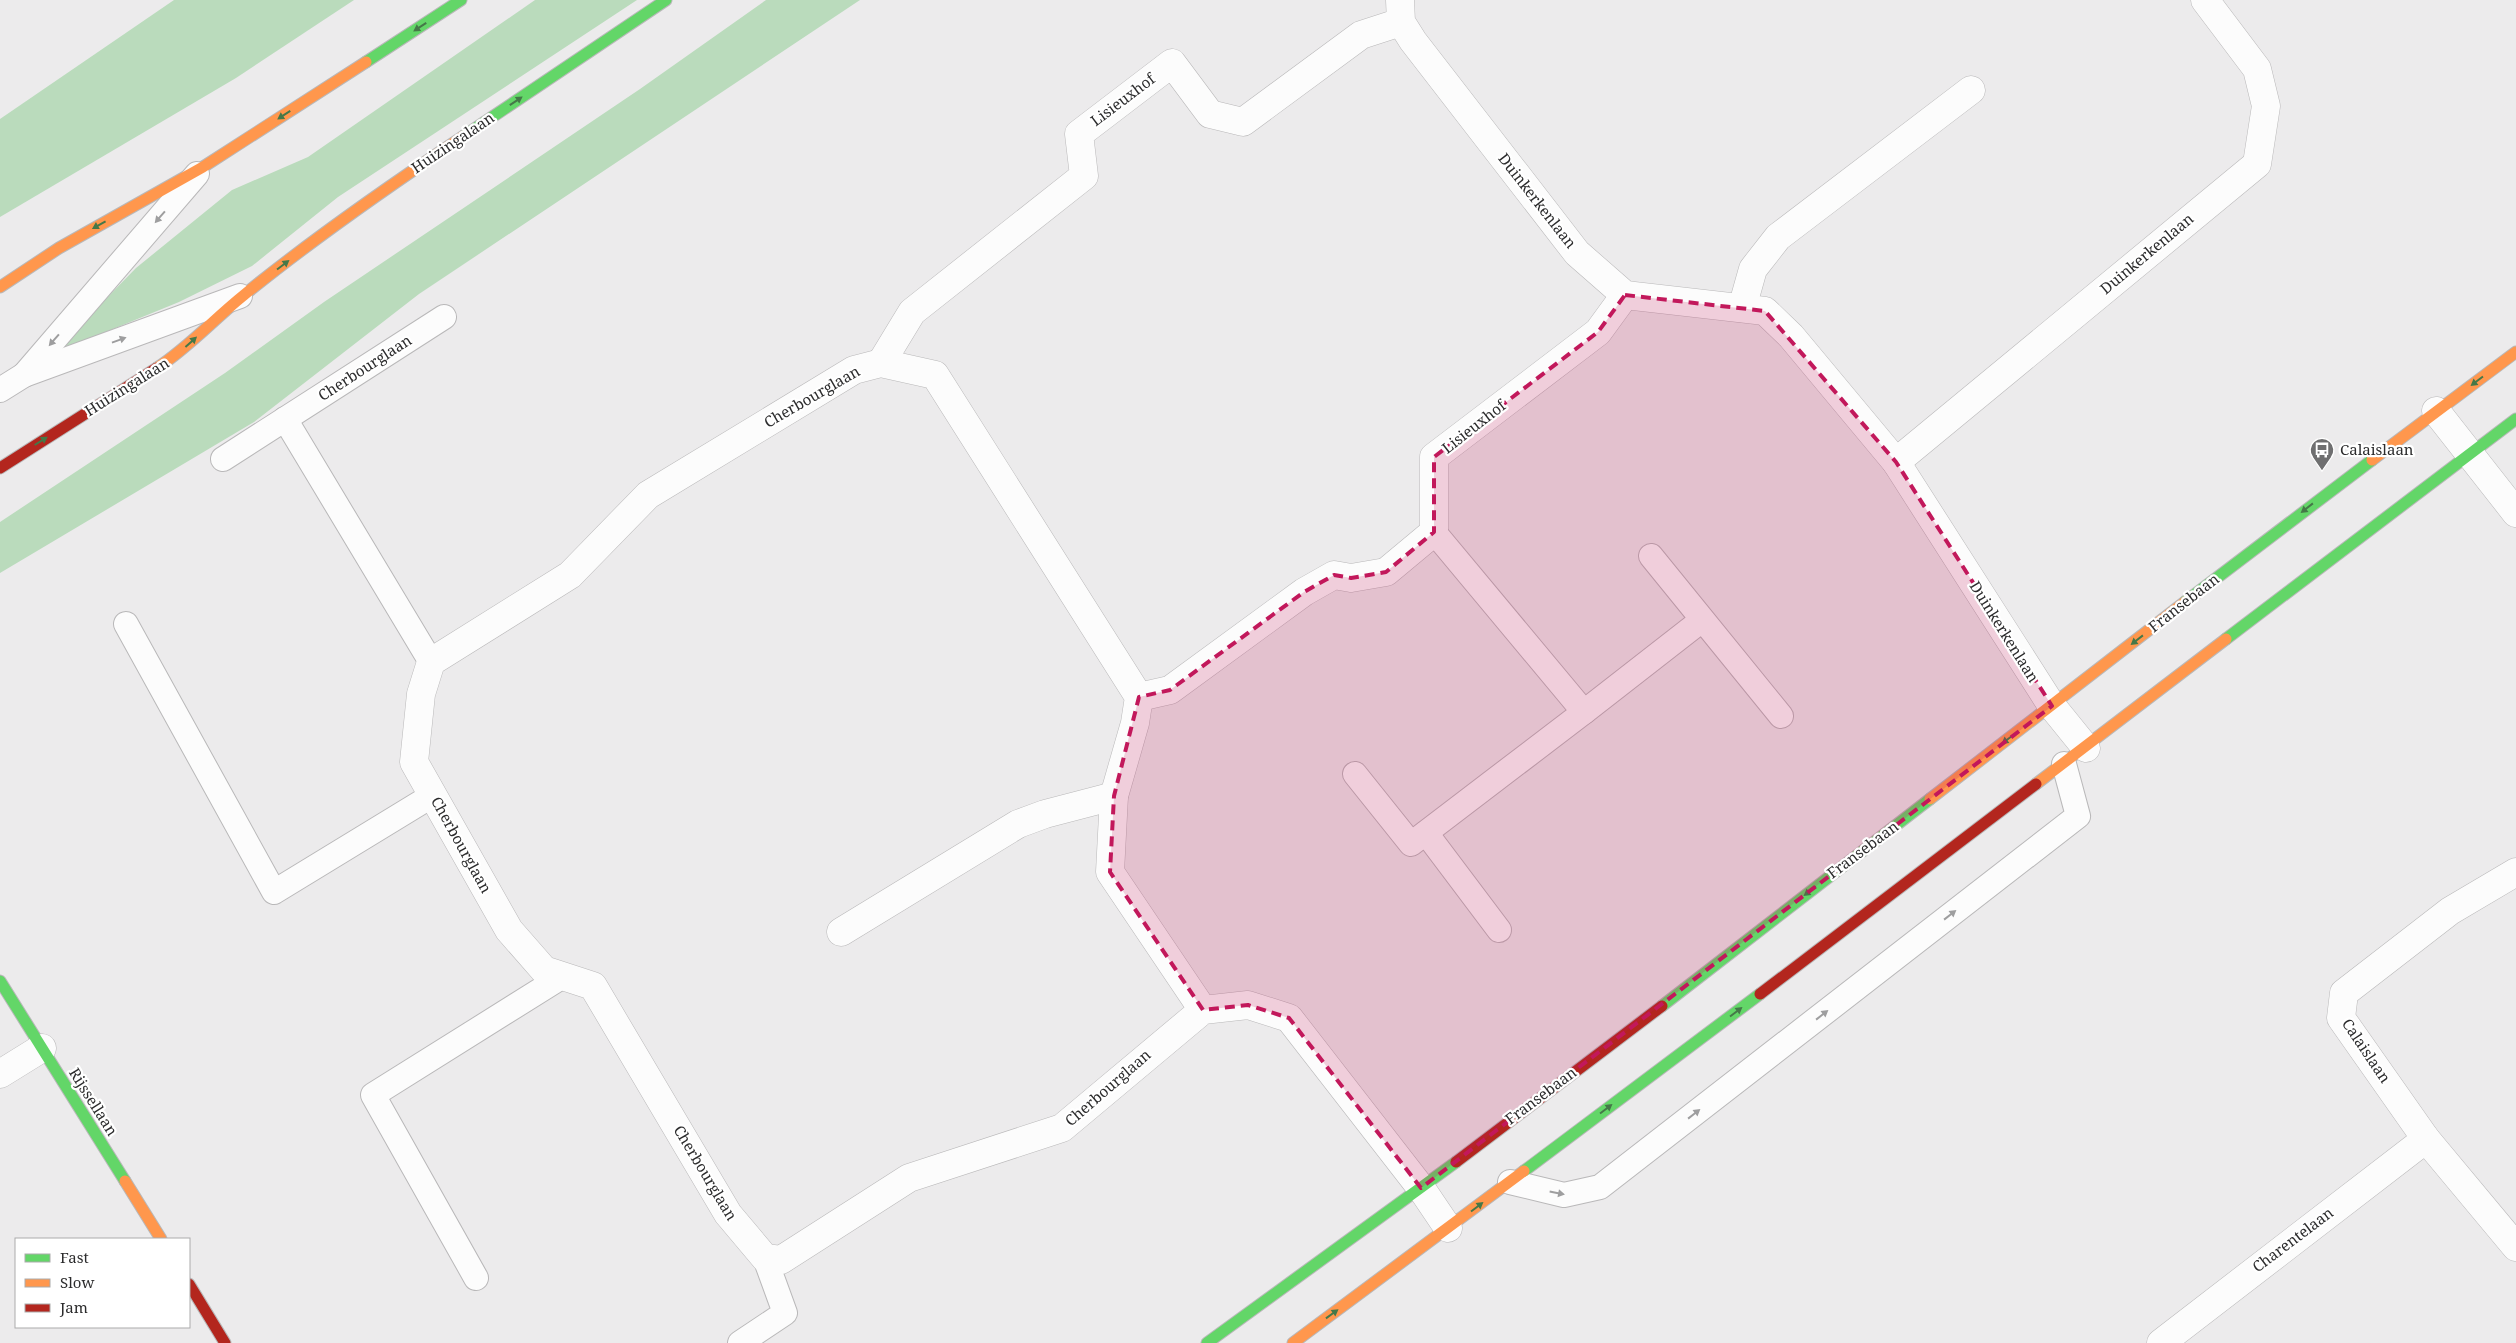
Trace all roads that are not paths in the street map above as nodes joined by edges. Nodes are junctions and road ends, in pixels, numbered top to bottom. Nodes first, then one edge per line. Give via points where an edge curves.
1 (461, 0) edge
2 (666, 0) edge
3 (2205, 0) edge
4 (1400, 11) edge
5 (1970, 90) dead end
6 (203, 167) junction
7 (0, 287) edge
8 (244, 294) junction
9 (1625, 295) junction
10 (1742, 308) junction
11 (444, 317) dead end
12 (2516, 352) edge
13 (881, 363) junction
14 (24, 375) junction
15 (0, 390) edge
16 (2436, 411) junction
17 (285, 418) junction
18 (2516, 419) edge
19 (2469, 454) junction
20 (223, 459) dead end
21 (1896, 462) junction
22 (0, 468) edge
23 (2516, 513) edge
24 (1434, 532) junction
25 (1651, 556) dead end
26 (1702, 620) junction
27 (126, 624) dead end
28 (431, 662) junction
29 (1139, 697) junction
30 (2052, 706) junction
31 (1584, 712) junction
32 (1781, 716) dead end
33 (2086, 748) junction
34 (2064, 764) junction
35 (1355, 774) dead end
36 (433, 795) junction
37 (1114, 796) junction
38 (1426, 833) junction
39 (2516, 872) edge
40 (1499, 930) dead end
41 (841, 932) dead end
42 (563, 976) junction
43 (0, 981) edge
44 (1203, 1010) junction
45 (42, 1048) junction
46 (0, 1074) edge
47 (2426, 1139) junction
48 (1510, 1182) junction
49 (1421, 1188) junction
50 (1448, 1228) junction
51 (160, 1238) edge
52 (2516, 1247) edge
53 (765, 1258) junction
54 (476, 1278) dead end
55 (190, 1286) edge
56 (225, 1343) edge
57 (740, 1343) edge
58 (1206, 1343) edge
59 (1293, 1343) edge
60 (2161, 1343) edge

1 -> 6 street, Huizingalaan
8 -> 2 street, Huizingalaan via 397,181
3 - 21 street, Duinkerkenlaan via 2257,69 2266,106 2257,164
4 - 9 street, Duinkerkenlaan via 1413,41 1578,253
4 - 13 street, Lisieuxhof via 1361,35 1243,122 1210,114 1172,63 1079,134 1084,176 912,312
5 - 10 street via 1778,238 1753,269
6 -> 7 street, Huizingalaan via 59,248
6 -> 14 lane, Huizingalaan
14 -> 8 lane, Huizingalaan
22 -> 8 street, Huizingalaan via 179,354
9 - 10 street, Duinkerkenlaan
9 - 24 street, Lisieuxhof via 1598,332 1434,457
10 - 21 street, Duinkerkenlaan via 1765,311 1791,336
11 - 17 lane, Cherbourglaan
12 -> 16 street, Fransebaan
13 - 28 street, Cherbourglaan via 854,370 648,495 570,574
13 - 29 street, Cherbourglaan via 935,376
14 - 15 lane, Huizingalaan
16 - 19 street
16 -> 30 street, Fransebaan
17 - 20 lane, Cherbourglaan
17 - 28 lane
18 - 19 street
19 - 23 street
19 - 33 street
21 - 30 street, Duinkerkenlaan
24 - 29 street via 1386,572 1351,578 1334,575 1304,592 1170,690
24 - 31 lane
25 - 26 lane
26 - 31 lane
26 - 32 lane
27 - 36 lane via 274,892
28 - 36 street, Cherbourglaan via 422,694 414,762
29 - 37 street
30 - 33 street, Duinkerkenlaan
30 -> 49 street, Fransebaan
31 - 38 lane
33 - 34 street
48 -> 34 street
48 -> 34 lane via 1564,1196 1600,1187 2078,816
35 - 38 lane via 1410,844
36 - 42 street, Cherbourglaan via 509,930 544,970
37 - 41 street via 1018,824
37 - 44 street via 1110,872
38 - 40 lane
39 - 47 street, Calaislaan via 2450,911 2344,993 2341,1018
42 - 53 street, Cherbourglaan via 593,986 728,1214
42 - 54 lane via 373,1095
43 - 45 street, Rijssellaan
44 - 49 street via 1248,1005 1289,1018
44 - 53 street, Cherbourglaan via 1062,1128 909,1178 781,1260
45 - 46 street
45 - 51 street, Rijssellaan
47 - 52 street, Calaislaan
47 - 60 street, Charentelaan
50 -> 48 street
49 - 50 street
49 - 58 street, Fransebaan
59 -> 50 street
53 - 57 lane via 785,1313
55 - 56 street

